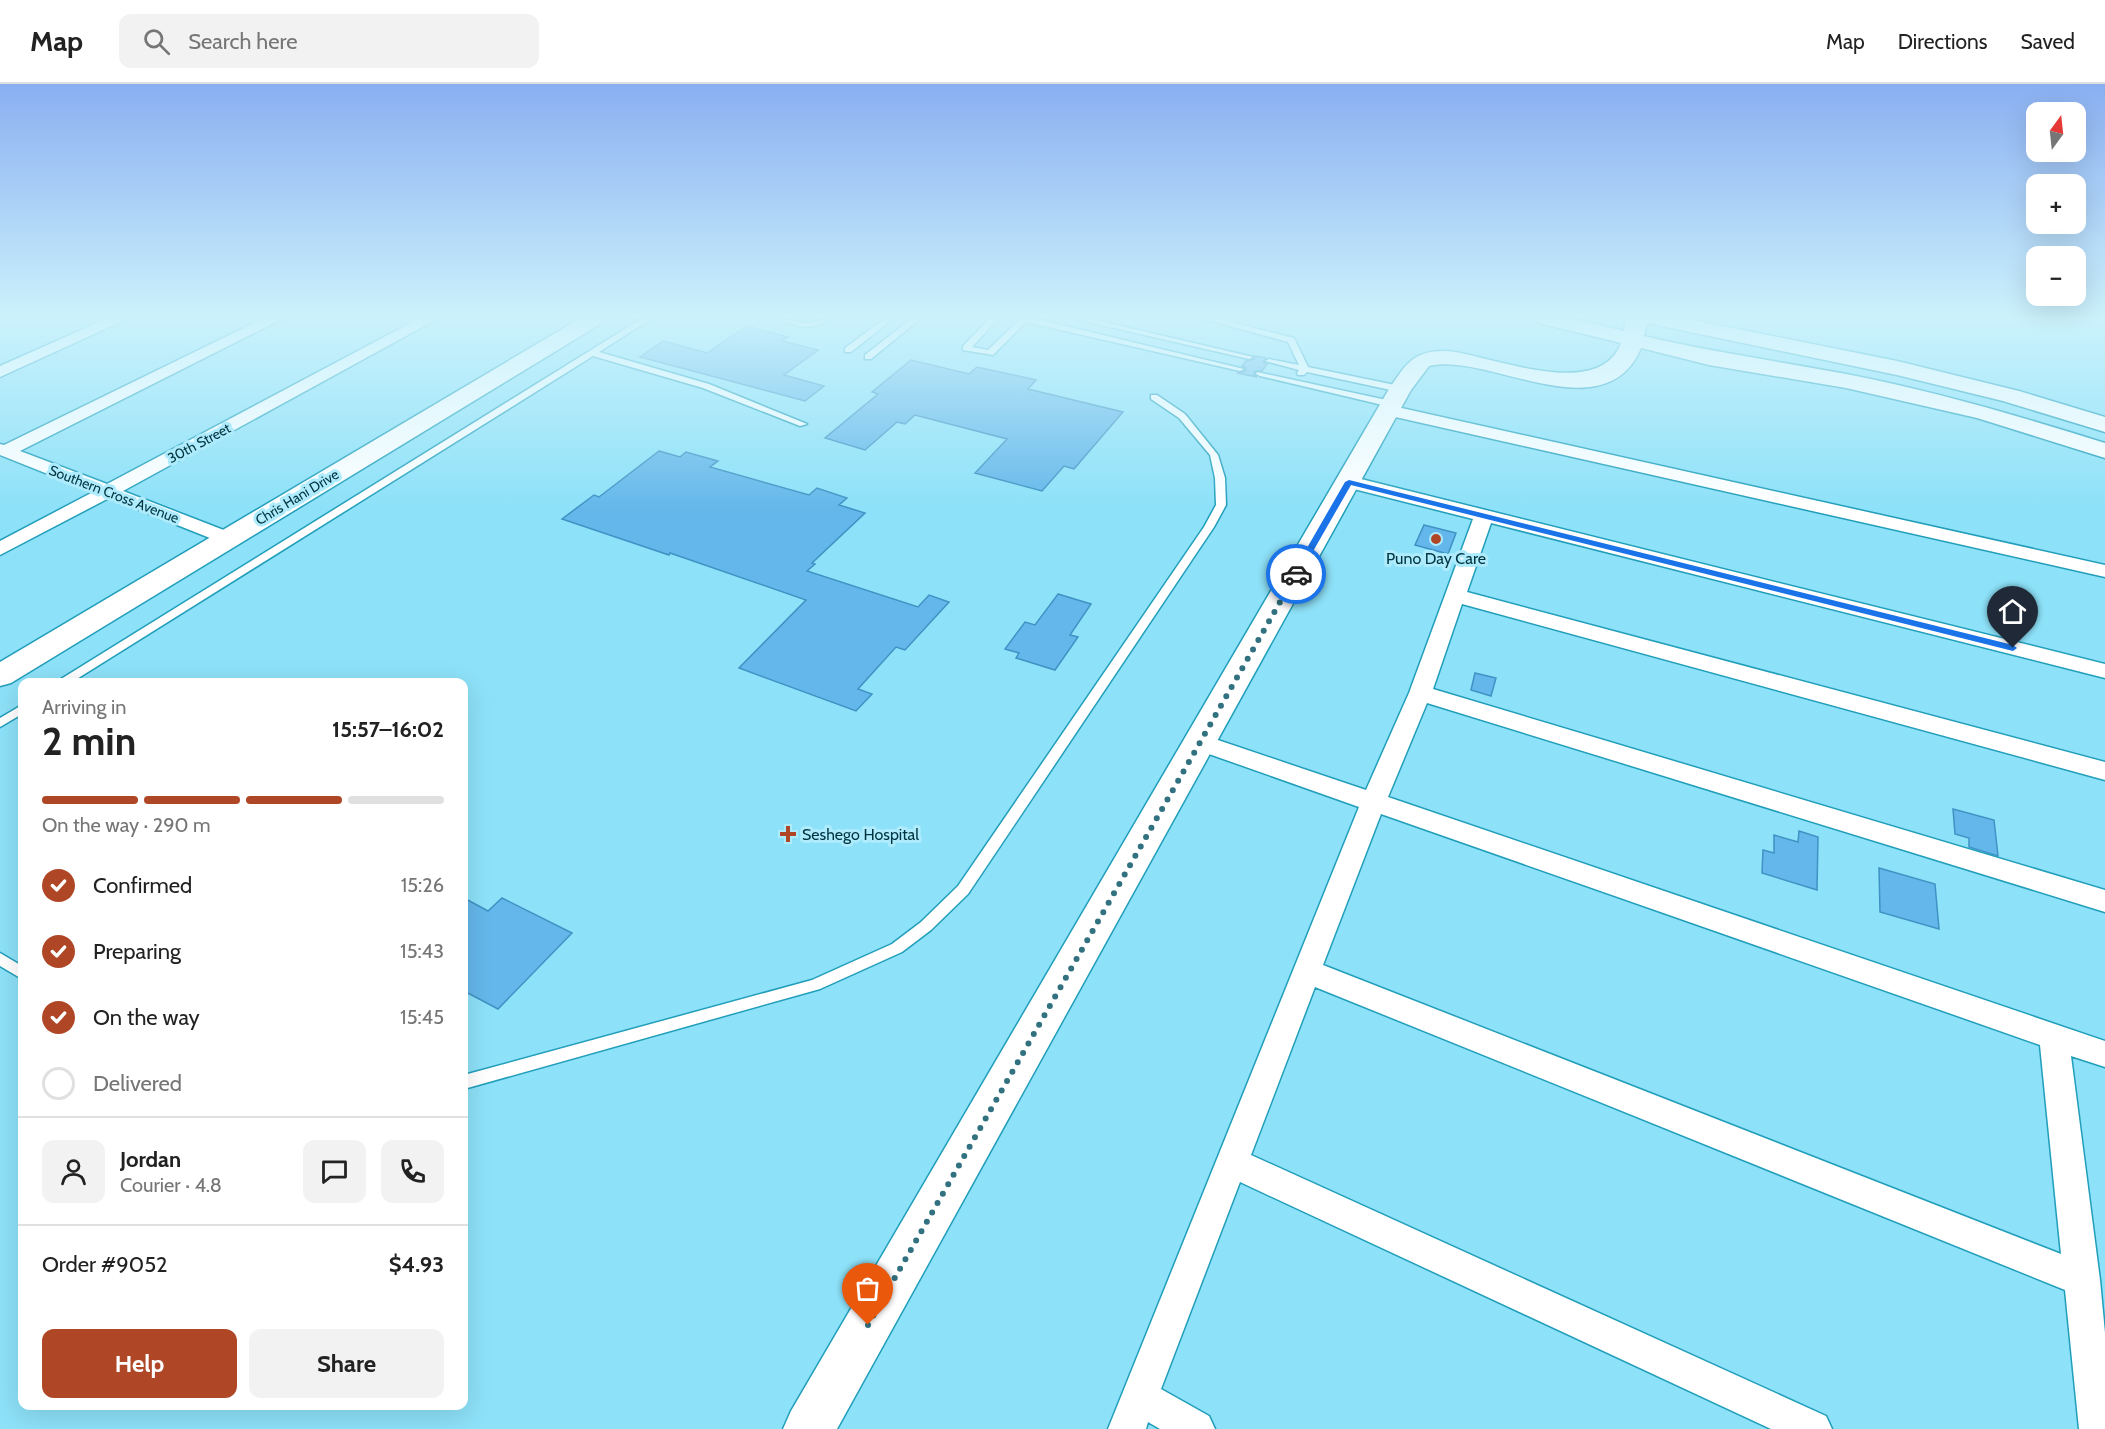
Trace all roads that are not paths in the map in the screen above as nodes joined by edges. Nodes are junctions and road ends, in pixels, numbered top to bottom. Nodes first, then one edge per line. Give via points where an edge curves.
1 (144, 382) edge
2 (313, 382) edge
3 (490, 382) edge
4 (546, 382) edge
5 (691, 382) edge
6 (1295, 382) edge
7 (1360, 382) edge
8 (1410, 382) edge
9 (1849, 382) edge
10 (1955, 382) edge
11 (1400, 391) junction
12 (1154, 397) dead end
13 (802, 424) dead end
14 (2105, 425) edge
15 (3, 450) edge
16 (2105, 451) edge
17 (1349, 482) junction
18 (108, 492) junction
19 (1484, 515) junction
20 (227, 538) junction
21 (0, 549) edge
22 (2105, 572) edge
23 (1456, 597) junction
24 (2105, 671) edge
25 (0, 676) edge
26 (70, 678) edge
27 (1420, 693) junction
28 (18, 712) edge
29 (0, 723) edge
30 (1200, 742) junction
31 (2105, 771) edge
32 (1373, 803) junction
33 (2105, 901) edge
34 (0, 959) edge
35 (18, 971) edge
36 (1307, 971) junction
37 (2054, 1036) junction
38 (2105, 1054) edge
39 (468, 1081) edge
40 (1231, 1162) junction
41 (2083, 1280) junction
42 (1133, 1413) edge
43 (809, 1429) edge
44 (1196, 1429) edge
45 (1813, 1429) edge
46 (2098, 1429) edge

1 - 15 street
2 - 18 street, 30th Street
3 - 20 street, Chris Hani Drive
4 - 26 lane
5 - 13 lane
6 - 11 lane
7 - 11 lane
8 - 11 street
9 - 16 street via 2019,423
10 - 14 street
11 - 17 street
11 - 22 street
12 - 39 lane via 1182,416 1214,455 1221,505 963,890 897,948 815,985
15 - 18 street, Southern Cross Avenue
17 - 19 street
17 - 30 street
18 - 20 street, Southern Cross Avenue
18 - 21 street, 30th Street
19 - 23 street
19 - 24 street
20 - 25 street, Chris Hani Drive
23 - 27 street
23 - 31 street
27 - 32 street
27 - 33 street
28 - 29 lane
30 - 32 street
30 - 43 street
32 - 36 street
32 - 37 street
34 - 35 lane
36 - 40 street
36 - 41 street
37 - 38 street
37 - 41 street
40 - 42 street
40 - 45 street
41 - 46 street
42 - 44 street

